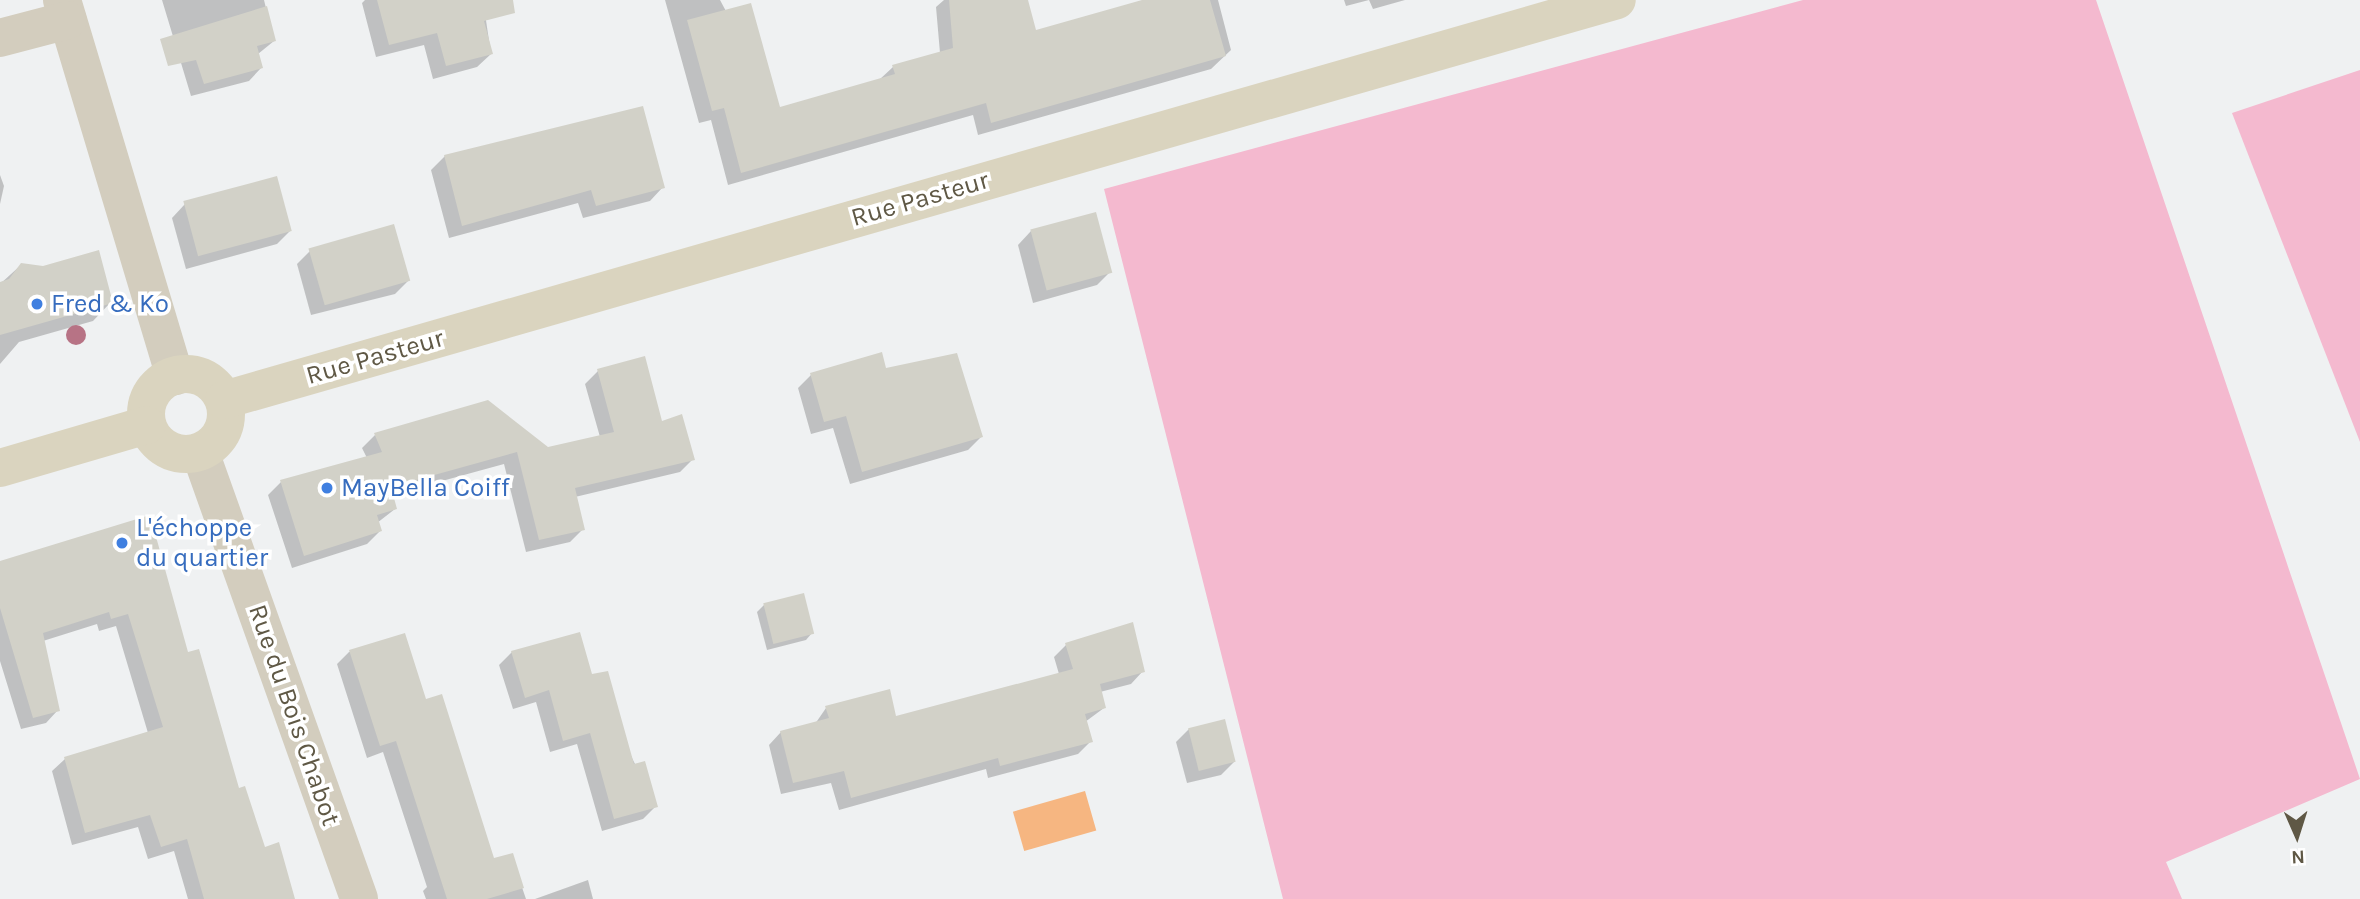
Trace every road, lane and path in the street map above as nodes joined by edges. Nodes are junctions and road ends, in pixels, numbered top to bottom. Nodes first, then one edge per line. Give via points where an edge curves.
1 (1617, 0) edge
2 (65, 10) edge
3 (0, 38) edge
4 (175, 376) junction
5 (224, 400) junction
6 (147, 425) junction
7 (200, 452) junction
8 (0, 468) edge
9 (359, 899) edge

1 - 5 street, Rue Pasteur
2 - 3 street
2 - 4 street
4 - 5 street via 203,378
4 - 6 street via 152,393 145,412
5 - 7 street via 227,417 220,436
6 - 7 street via 158,444 172,453
6 - 8 street
7 - 9 street, Rue du Bois Chabot

